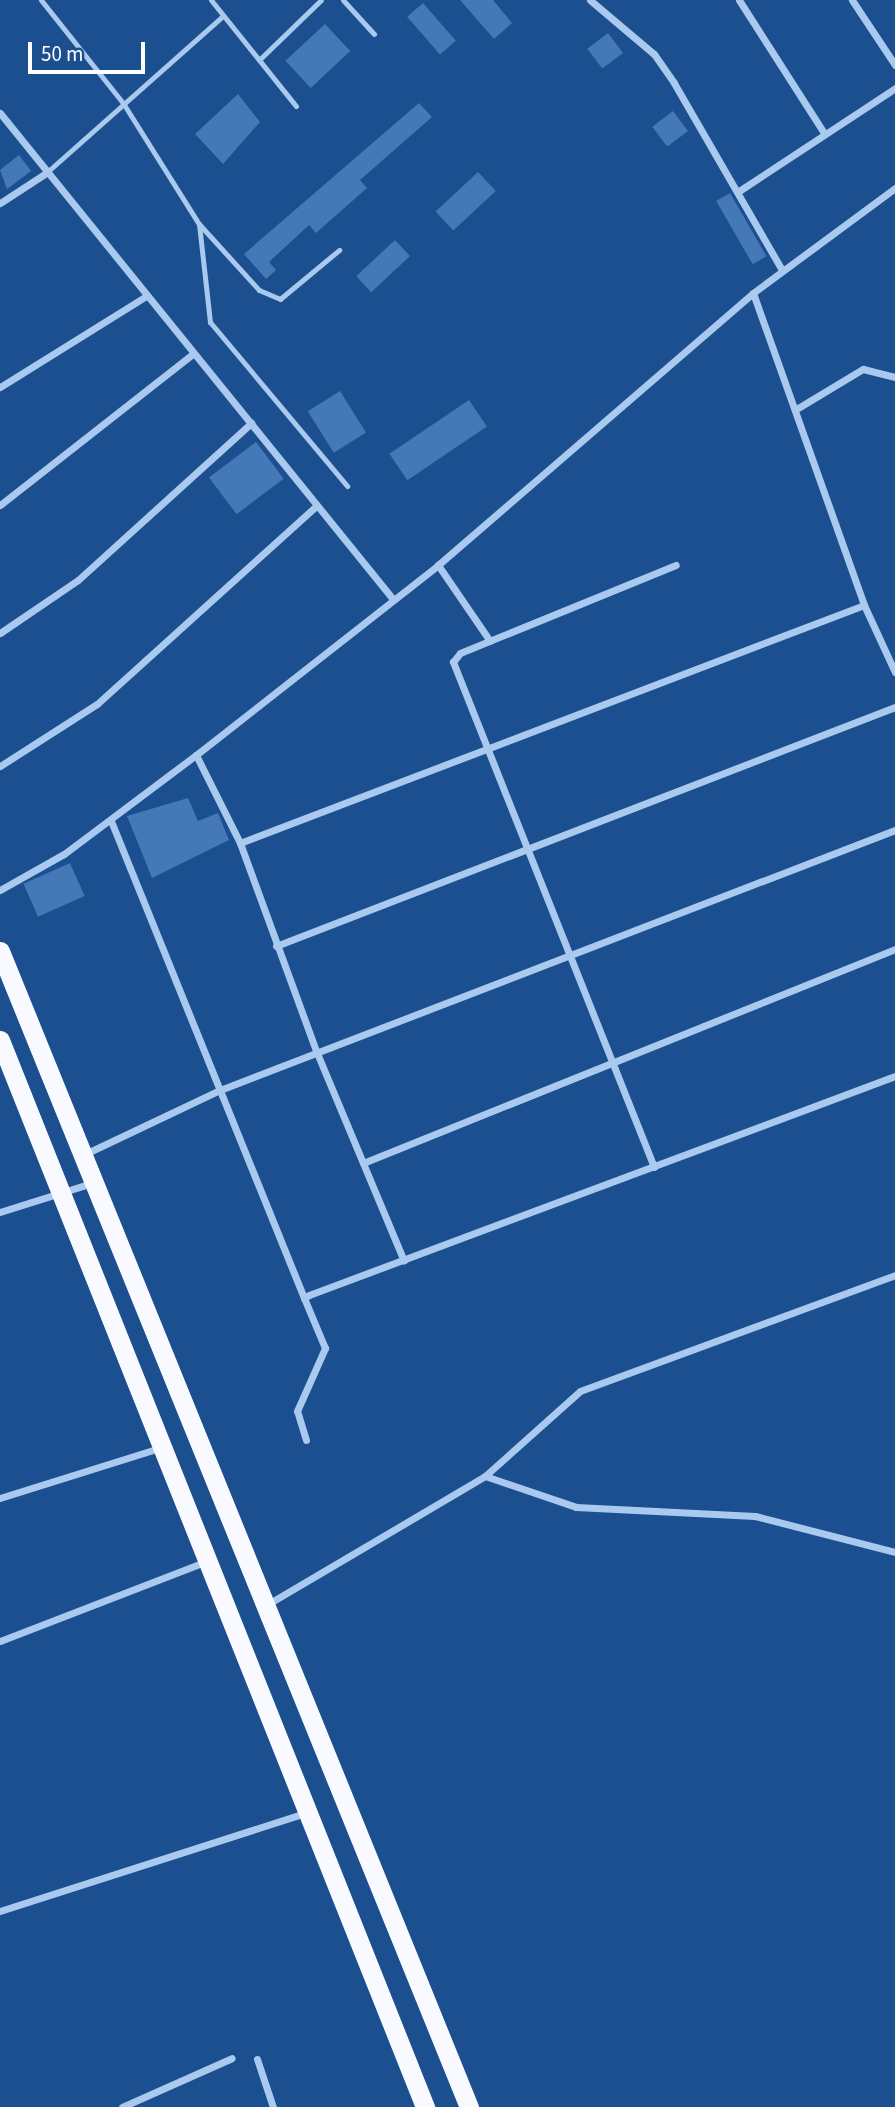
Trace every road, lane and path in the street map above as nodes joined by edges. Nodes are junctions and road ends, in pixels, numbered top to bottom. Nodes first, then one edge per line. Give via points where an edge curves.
1 (41, 0) edge
2 (211, 0) edge
3 (321, 0) edge
4 (343, 0) edge
5 (590, 0) edge
6 (739, 0) edge
7 (852, 0) edge
8 (223, 16) junction
9 (374, 34) dead end
10 (259, 60) junction
11 (895, 65) edge
12 (895, 88) edge
13 (122, 103) junction
14 (296, 106) dead end
15 (0, 113) edge
16 (824, 134) junction
17 (46, 173) junction
18 (895, 188) edge
19 (739, 191) junction
20 (0, 203) edge
21 (199, 224) junction
22 (339, 250) dead end
23 (782, 270) junction
24 (752, 293) junction
25 (146, 296) junction
26 (194, 353) junction
27 (895, 377) edge
28 (0, 387) edge
29 (798, 408) junction
30 (251, 423) junction
31 (347, 486) dead end
32 (0, 505) edge
33 (315, 508) junction
34 (438, 565) junction
35 (676, 565) dead end
36 (392, 598) junction
37 (864, 605) junction
38 (0, 633) edge
39 (490, 641) junction
40 (895, 672) edge
41 (895, 707) edge
42 (486, 748) junction
43 (196, 755) junction
44 (0, 766) edge
45 (111, 821) junction
46 (895, 830) edge
47 (240, 843) junction
48 (526, 849) junction
49 (0, 890) edge
50 (276, 946) junction
51 (895, 948) edge
52 (0, 951) edge
53 (567, 952) junction
54 (0, 1040) edge
55 (317, 1053) junction
56 (611, 1062) junction
57 (895, 1076) edge
58 (220, 1090) junction
59 (82, 1156) junction
60 (363, 1163) junction
61 (654, 1167) junction
62 (93, 1183) junction
63 (63, 1193) junction
64 (0, 1212) edge
65 (404, 1261) junction
66 (895, 1275) edge
67 (304, 1298) junction
68 (306, 1440) dead end
69 (163, 1447) junction
70 (485, 1476) junction
71 (0, 1498) edge
72 (895, 1552) edge
73 (208, 1561) junction
74 (268, 1604) junction
75 (0, 1642) edge
76 (309, 1812) junction
77 (0, 1911) edge
78 (232, 2058) dead end
79 (257, 2059) dead end
80 (138, 2098) junction
81 (122, 2107) edge
82 (143, 2107) edge
83 (273, 2107) edge
84 (425, 2107) edge
85 (469, 2107) edge

1 - 13 lane
2 - 8 lane
3 - 10 lane
4 - 9 lane
5 - 19 street via 653,54
6 - 16 street
7 - 11 street
8 - 10 lane
8 - 13 lane
10 - 14 lane
12 - 16 street
13 - 17 lane
13 - 21 lane
15 - 17 street
16 - 19 street
17 - 20 street
17 - 25 street
18 - 23 street
19 - 23 street
21 - 22 lane via 259,290 280,299
21 - 31 lane via 210,322
23 - 24 street
24 - 29 street
24 - 34 street
25 - 26 street
25 - 28 street
26 - 30 street
26 - 32 street
27 - 29 street via 863,369
29 - 37 street
30 - 33 street
30 - 38 street via 78,580
33 - 36 street
33 - 44 street via 97,704
34 - 36 street
34 - 39 street
35 - 39 street
36 - 43 street
37 - 40 street
37 - 42 street
39 - 42 street via 453,662
41 - 48 street
42 - 47 street
42 - 48 street
43 - 45 street
43 - 47 street
45 - 49 street
45 - 58 street
46 - 53 street
47 - 50 street
48 - 50 street
48 - 53 street
50 - 55 street
51 - 56 street
52 - 59 highway
53 - 55 street
53 - 56 street
54 - 63 highway
55 - 58 street
55 - 60 street
56 - 60 street
56 - 61 street
57 - 61 street
58 - 59 street
58 - 67 street
59 - 62 highway
60 - 65 street
61 - 65 street
62 - 63 street
62 - 74 highway
63 - 64 street
63 - 69 highway
65 - 67 street
66 - 70 street via 580,1391
67 - 68 street via 325,1348 297,1411
69 - 71 street
69 - 73 highway
70 - 72 street via 576,1507 755,1517
70 - 74 street
73 - 75 street
73 - 76 highway
74 - 85 highway
76 - 77 street
76 - 84 highway
78 - 80 street
79 - 83 street
80 - 81 street
80 - 82 street

